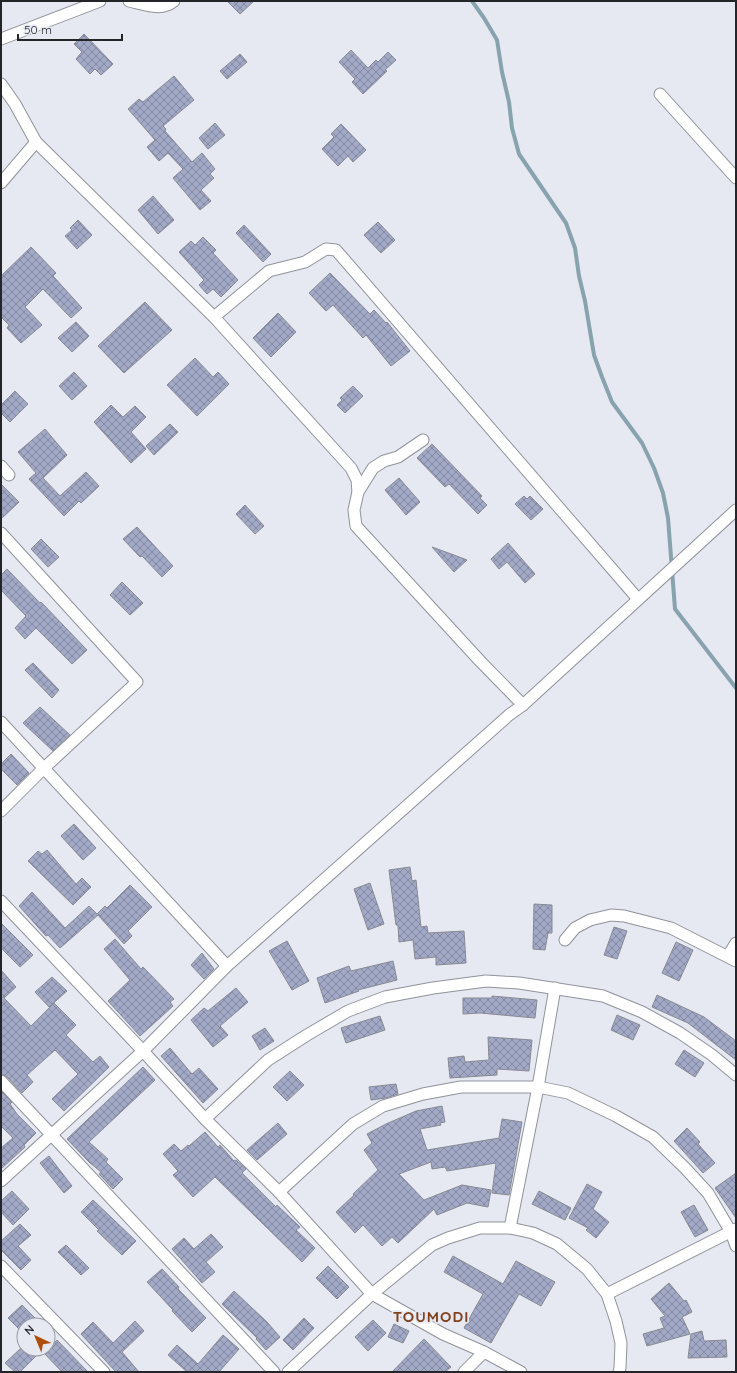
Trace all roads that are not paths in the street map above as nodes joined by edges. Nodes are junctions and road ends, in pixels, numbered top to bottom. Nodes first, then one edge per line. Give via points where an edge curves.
1 (100, 1) edge
2 (129, 1) edge
3 (174, 1) edge
4 (1, 39) edge
5 (1, 84) edge
6 (660, 94) dead end
7 (36, 142) junction
8 (736, 178) edge
9 (1, 183) edge
10 (214, 317) junction
11 (423, 440) dead end
12 (1, 466) edge
13 (1, 477) edge
14 (358, 492) junction
15 (734, 516) edge
16 (1, 532) edge
17 (638, 599) junction
18 (523, 706) junction
19 (1, 722) edge
20 (43, 769) junction
21 (1, 811) edge
22 (1, 901) edge
23 (565, 940) dead end
24 (736, 943) edge
25 (732, 958) edge
26 (227, 966) junction
27 (555, 988) junction
28 (143, 1051) junction
29 (736, 1075) edge
30 (1, 1081) edge
31 (538, 1087) junction
32 (205, 1119) junction
33 (51, 1134) junction
34 (1, 1181) edge
35 (279, 1192) junction
36 (510, 1228) junction
37 (734, 1230) edge
38 (736, 1246) edge
39 (1, 1266) edge
40 (372, 1294) junction
41 (607, 1294) junction
42 (484, 1352) junction
43 (104, 1372) edge
44 (274, 1372) edge
45 (288, 1372) edge
46 (464, 1372) edge
47 (521, 1372) edge
48 (619, 1372) edge

1 - 4 street
2 - 3 street via 156,7
5 - 7 street
6 - 8 street
7 - 9 street
7 - 10 street
10 - 14 street via 351,468 357,480
10 - 17 street via 269,271 305,262 326,249 336,250
11 - 14 street via 398,457 373,468
12 - 13 street via 9,475
14 - 18 street via 354,510 356,526
15 - 17 street
16 - 20 street via 137,682
17 - 18 street
18 - 26 street via 509,715
19 - 20 street
20 - 21 street
20 - 26 street
22 - 28 street
23 - 25 street via 575,928 590,920 611,915 624,916 671,928
24 - 25 street
26 - 28 street
27 - 29 street via 603,996 642,1012 680,1033
27 - 31 street
27 - 32 street via 486,981 385,997 355,1008 268,1060
28 - 32 street
28 - 33 street
30 - 33 street
31 - 35 street via 460,1087 383,1106 353,1124
31 - 36 street
31 - 37 street via 568,1093 653,1137 708,1193
32 - 35 street
33 - 34 street
33 - 44 street
35 - 40 street
36 - 40 street via 480,1228 432,1245
36 - 41 street via 533,1232 557,1244 587,1269
37 - 38 street
37 - 41 street
39 - 43 street
40 - 42 street via 443,1334
40 - 45 street
41 - 48 street via 621,1343
42 - 46 street
42 - 47 street

